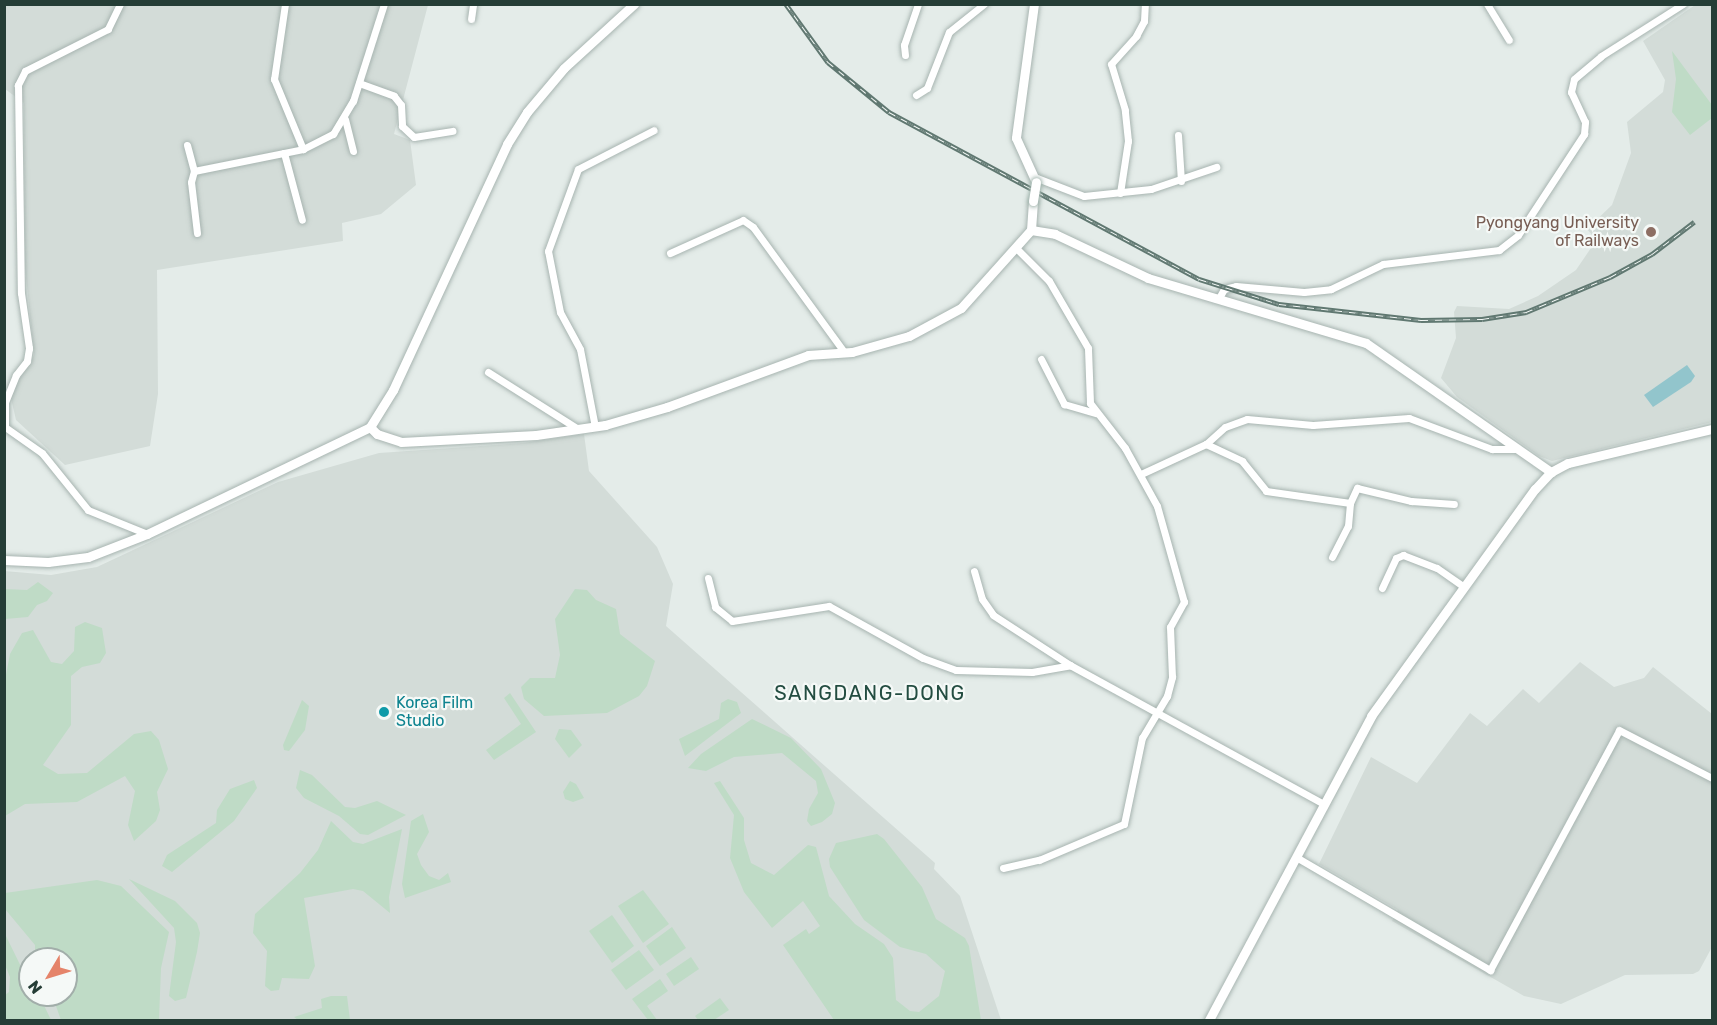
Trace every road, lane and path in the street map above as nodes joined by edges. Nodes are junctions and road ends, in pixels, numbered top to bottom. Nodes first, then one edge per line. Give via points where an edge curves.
1 (120, 4) edge
2 (285, 4) edge
3 (384, 4) edge
4 (473, 4) edge
5 (634, 4) edge
6 (918, 4) edge
7 (984, 4) edge
8 (1034, 4) edge
9 (1145, 4) edge
10 (1487, 4) edge
11 (1683, 4) edge
12 (471, 19) dead end
13 (1509, 40) dead end
14 (905, 55) dead end
15 (359, 83) junction
16 (916, 95) dead end
17 (345, 119) junction
18 (654, 130) dead end
19 (453, 131) dead end
20 (1178, 135) dead end
21 (187, 146) dead end
22 (303, 148) junction
23 (353, 151) dead end
24 (284, 153) junction
25 (1216, 167) dead end
26 (194, 171) junction
27 (1037, 180) junction
28 (1181, 181) junction
29 (1120, 193) junction
30 (302, 220) dead end
31 (1031, 230) junction
32 (197, 232) dead end
33 (1016, 248) junction
34 (670, 253) dead end
35 (1219, 298) junction
36 (844, 352) junction
37 (1041, 358) dead end
38 (488, 372) dead end
39 (1096, 413) junction
40 (595, 426) junction
41 (370, 427) junction
42 (578, 429) junction
43 (1713, 429) edge
44 (1206, 444) junction
45 (1515, 449) junction
46 (1551, 472) junction
47 (1141, 474) junction
48 (1350, 503) junction
49 (1454, 504) dead end
50 (147, 534) junction
51 (1332, 557) dead end
52 (4, 560) edge
53 (974, 571) dead end
54 (708, 578) dead end
55 (1464, 587) junction
56 (1382, 588) dead end
57 (1070, 665) junction
58 (1158, 712) junction
59 (1713, 778) edge
60 (1324, 804) junction
61 (1296, 858) junction
62 (1003, 868) dead end
63 (1209, 1020) edge

1 - 50 street via 108,28 25,71 18,85 21,293 29,348 27,361 4,402 4,428 42,453 88,510
2 - 22 street via 274,79
3 - 15 street
4 - 12 street
5 - 41 street via 564,68 527,112 507,144 393,390
6 - 14 street via 904,45
7 - 16 street via 949,32 927,88
8 - 27 street via 1016,138
9 - 29 street via 1144,21 1136,36 1111,64 1125,110 1128,141
10 - 13 street
11 - 35 street via 1601,56 1574,79 1571,92 1585,122 1584,134 1524,227 1499,250 1383,264 1331,289 1304,292 1228,287
15 - 17 street
15 - 19 street via 394,96 401,105 402,126 414,137
17 - 22 street via 333,134
17 - 23 street
18 - 40 street via 578,169 548,251 560,312 580,349
20 - 28 street
21 - 26 street
22 - 24 street
24 - 26 street
24 - 30 street
25 - 28 street
26 - 32 street via 191,182
27 - 29 street via 1084,196
27 - 31 street, bridge
28 - 29 street
31 - 33 street
31 - 35 street via 1055,234 1148,278
33 - 36 street via 981,289 938,323 877,346
33 - 39 street via 1049,282 1088,348 1090,403
34 - 36 street via 743,220 753,227
35 - 45 street via 1366,344 1420,378
36 - 40 street via 808,355 667,407
37 - 39 street via 1065,404
38 - 42 street
39 - 47 street
40 - 42 street
41 - 42 street via 376,434 401,442
41 - 50 street
43 - 46 street via 1568,463
44 - 45 street via 1225,427 1247,419 1313,425 1380,422 1398,417 1492,449
44 - 47 street
44 - 48 street via 1242,461 1266,491
45 - 46 street
46 - 55 street
47 - 58 street via 1163,522 1184,602 1170,627 1172,676
48 - 49 street via 1357,488 1364,487 1411,501
48 - 51 street via 1348,526
50 - 52 street via 88,557 48,562
53 - 57 street via 982,599 993,615
54 - 57 street via 715,607 732,621 829,606 923,658 956,670 1032,672
55 - 56 street via 1437,568 1403,555 1396,558
55 - 60 street via 1371,716
57 - 58 street
58 - 60 street
58 - 62 street via 1142,738 1124,824 1039,860
59 - 61 street via 1619,730 1490,970
60 - 61 street
61 - 63 street

